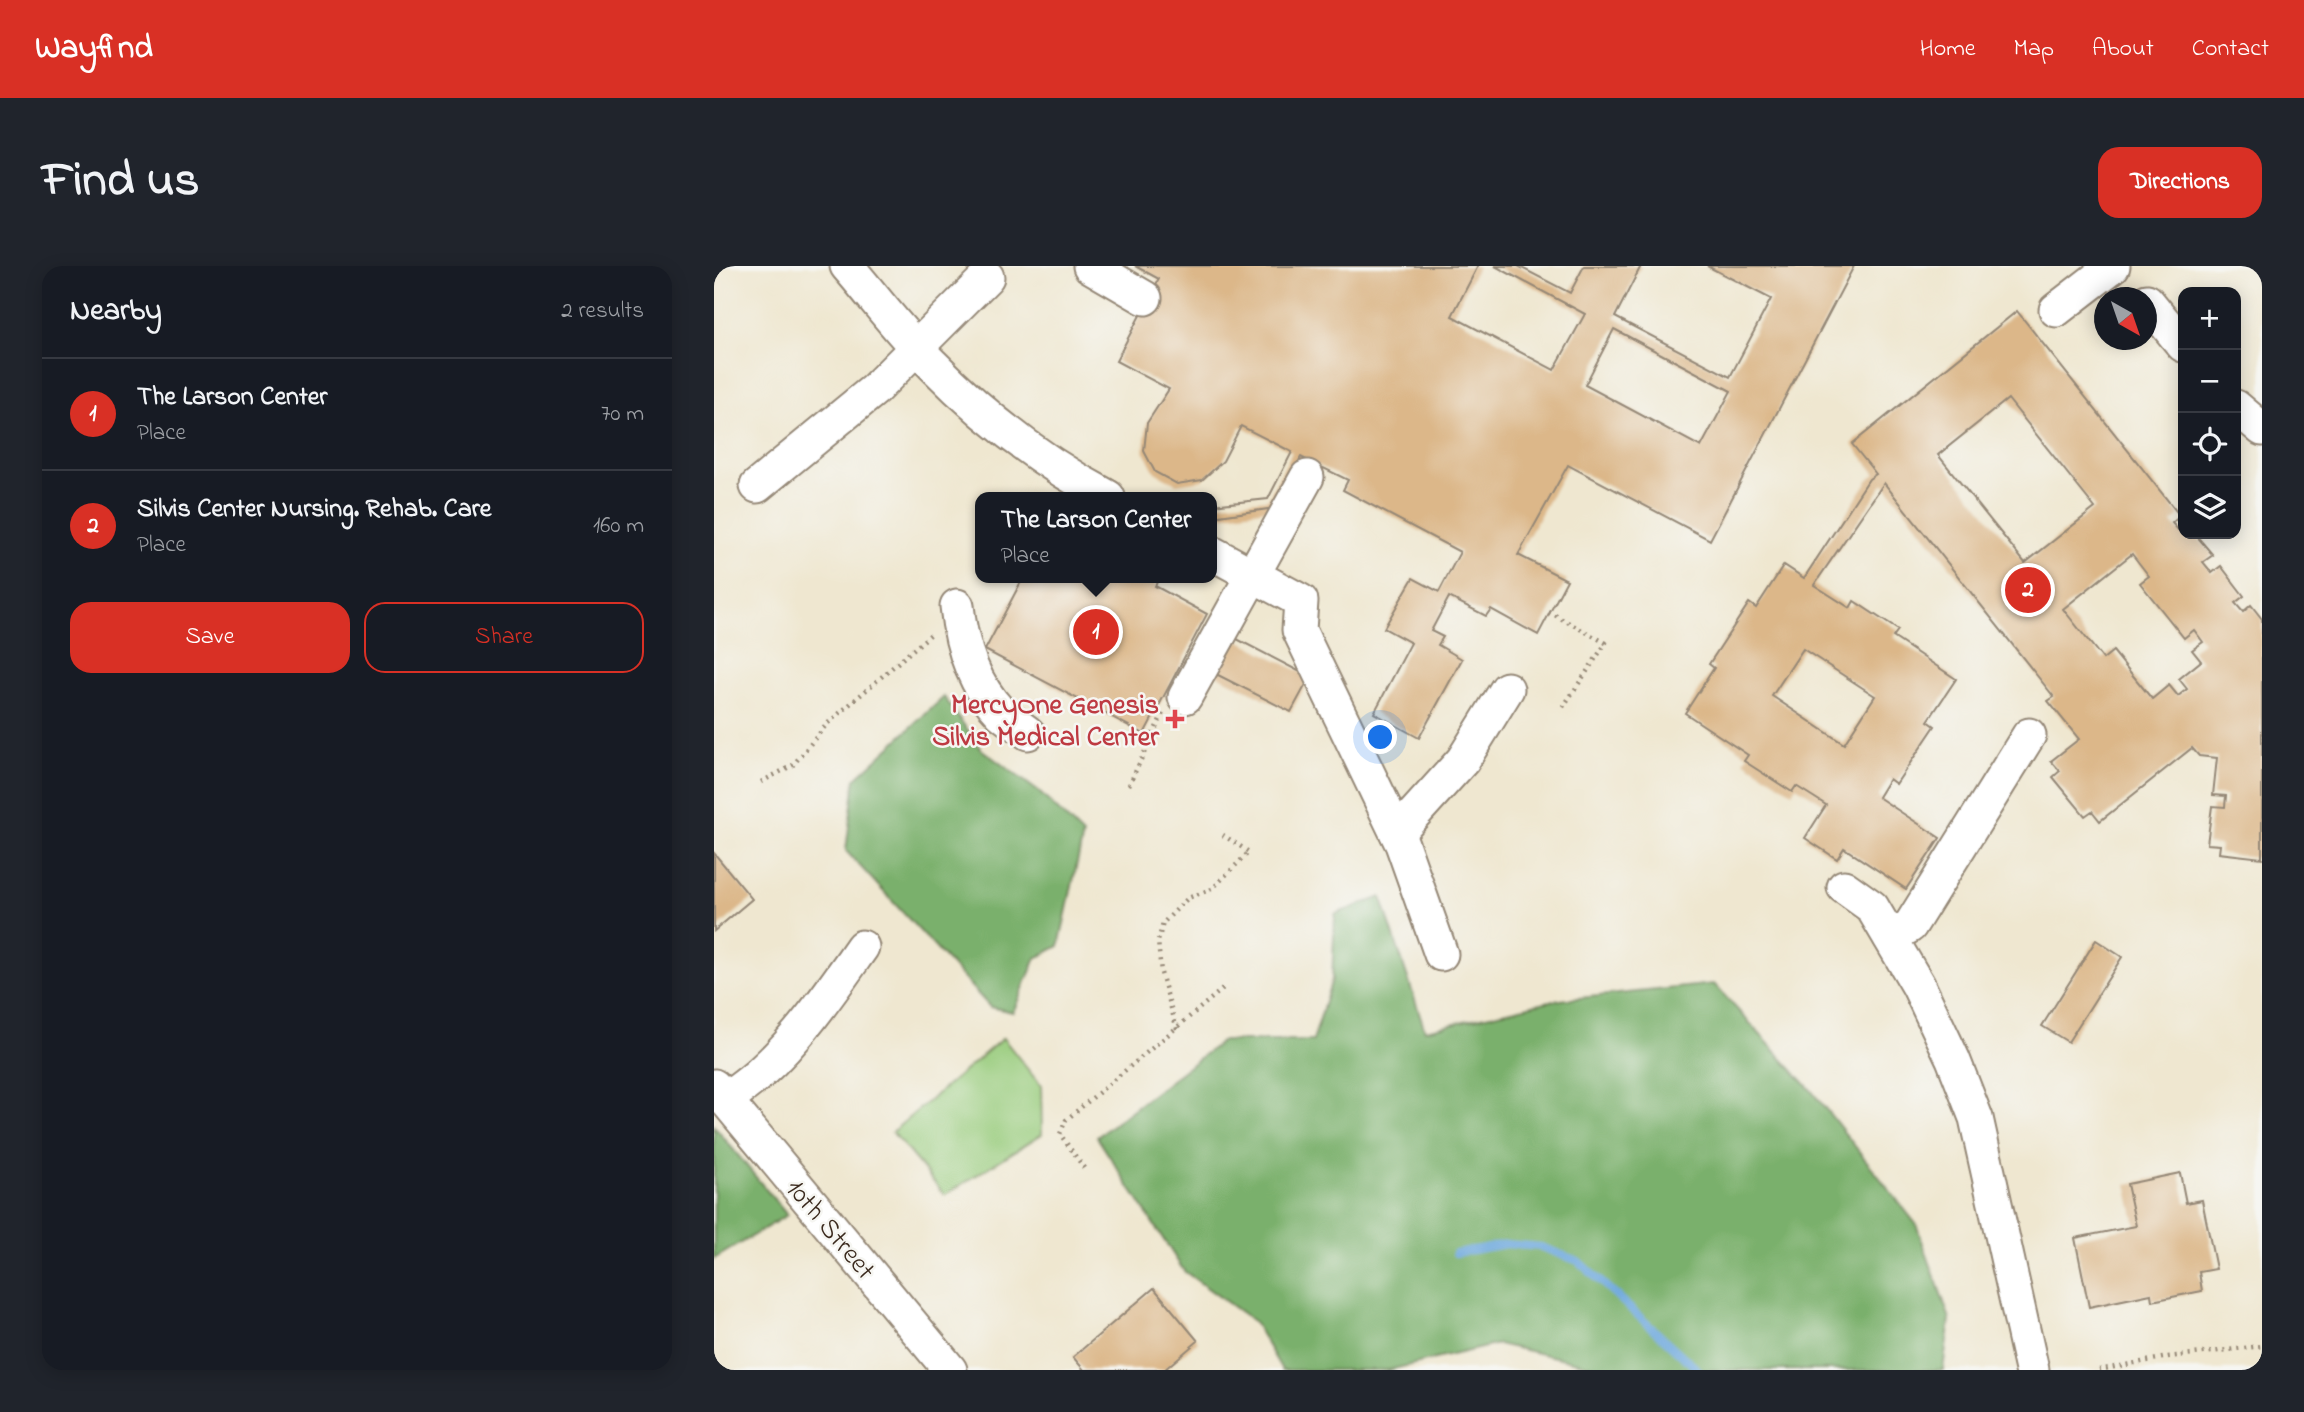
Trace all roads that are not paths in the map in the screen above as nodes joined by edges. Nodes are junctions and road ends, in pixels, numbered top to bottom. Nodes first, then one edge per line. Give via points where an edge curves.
1 (847, 266) edge
2 (1090, 266) edge
3 (2115, 266) edge
4 (987, 277) dead end
5 (2134, 287) edge
6 (1145, 298) dead end
7 (2056, 310) dead end
8 (2157, 314) edge
9 (2178, 339) edge
10 (916, 346) junction
11 (2241, 411) edge
12 (2262, 429) edge
13 (1307, 477) dead end
14 (757, 486) dead end
15 (1098, 492) edge
16 (1217, 556) edge
17 (1252, 575) junction
18 (958, 613) road end
19 (1507, 689) dead end
20 (1174, 705) road end
21 (1028, 733) dead end
22 (2029, 735) dead end
23 (1397, 833) junction
24 (1844, 887) dead end
25 (1890, 937) junction
26 (862, 947) dead end
27 (1441, 954) dead end
28 (720, 1093) edge
29 (950, 1370) edge
30 (2032, 1370) edge

1 - 10 street
2 - 6 street
3 - 5 street
3 - 7 street
4 - 10 street
8 - 9 street
10 - 14 street via 874,390
10 - 15 street via 1031,450
11 - 12 street
13 - 17 street
16 - 17 street
17 - 20 street
17 - 23 street via 1301,601 1299,630
18 - 21 street via 970,664 985,692
19 - 23 street via 1463,760
22 - 25 street via 1910,926
23 - 27 street
24 - 25 street via 1872,907
25 - 30 street via 1918,985 1976,1118
26 - 28 street via 808,1022 761,1073
28 - 29 street, 10th Street

